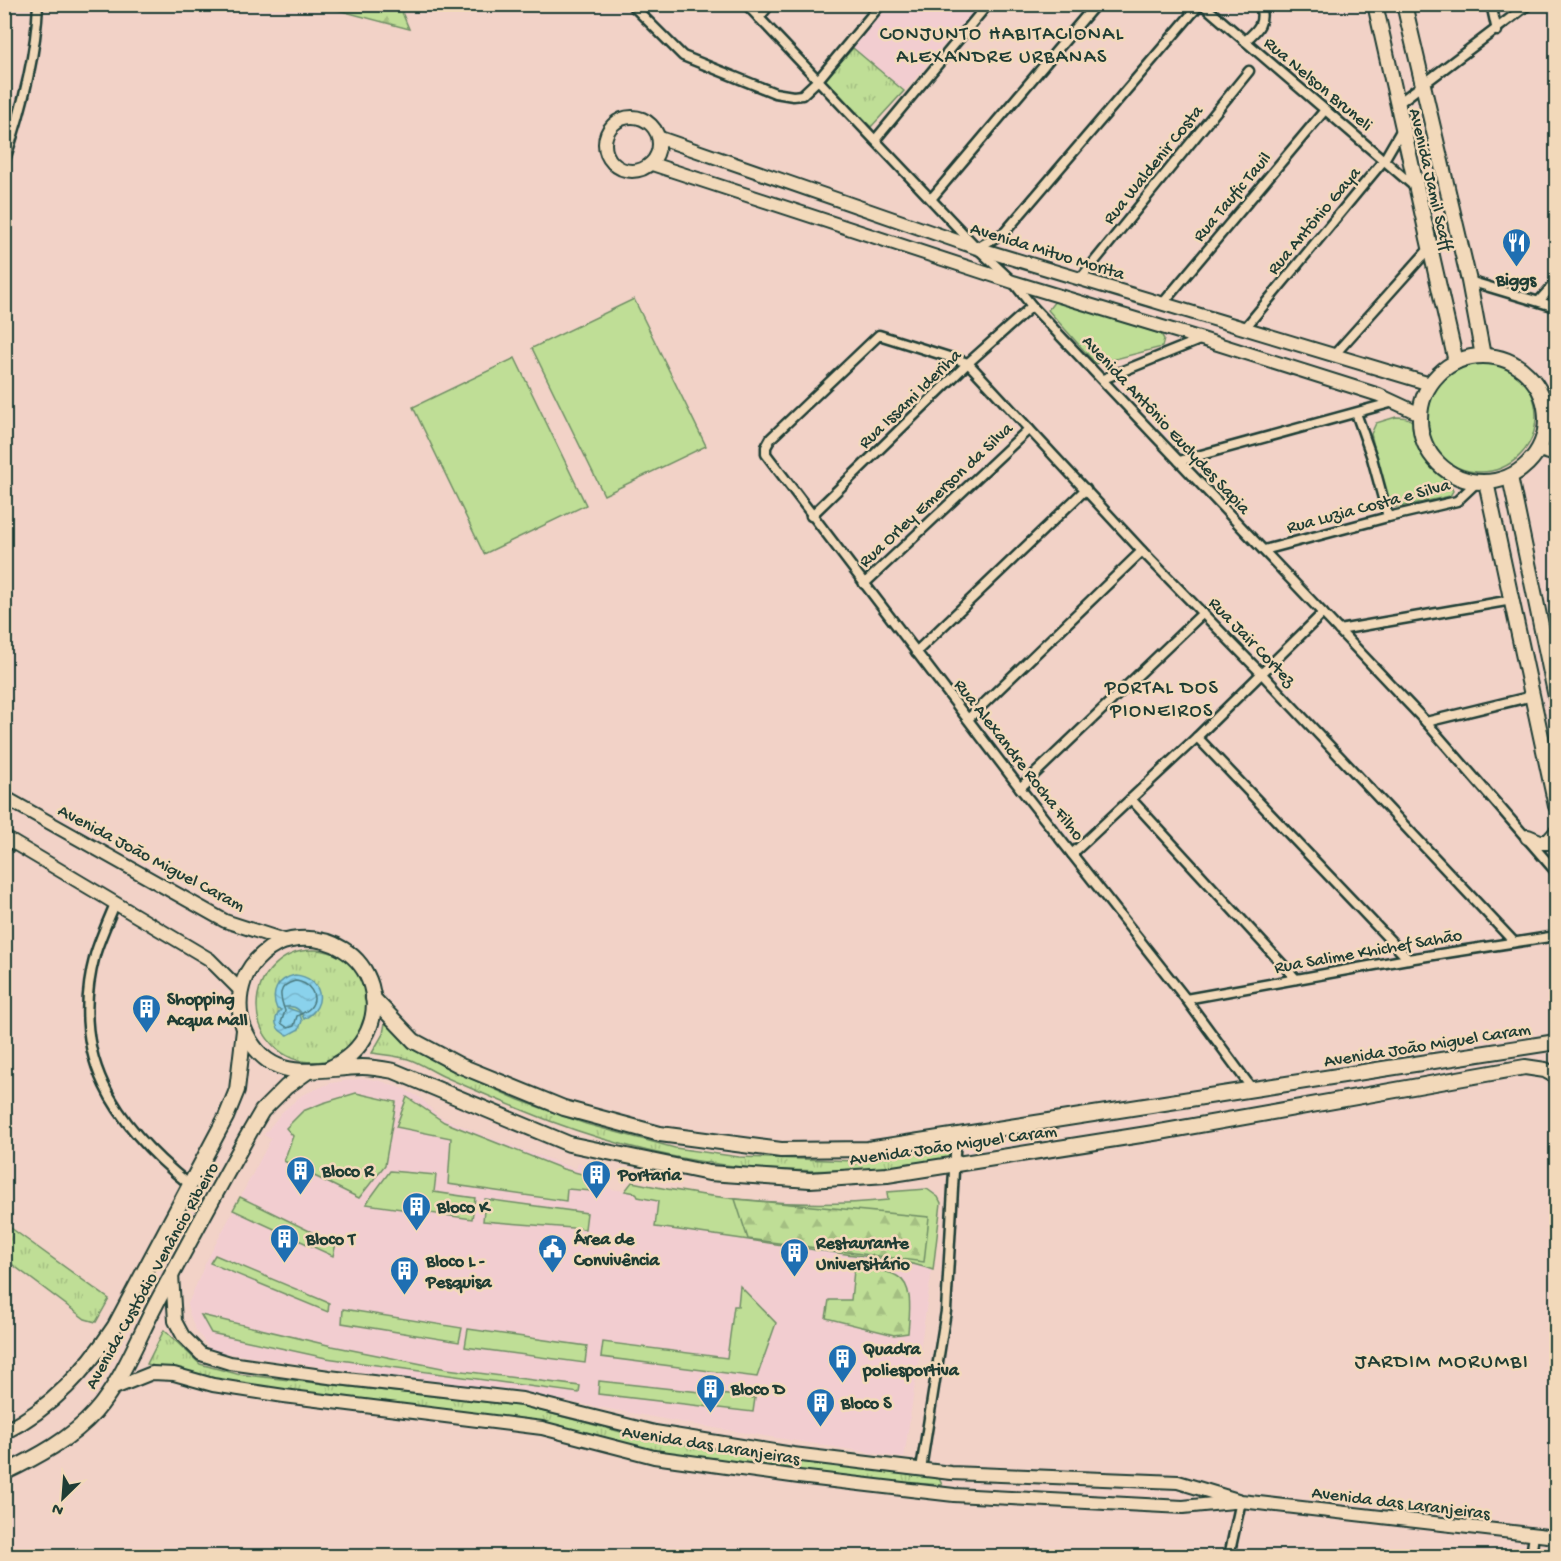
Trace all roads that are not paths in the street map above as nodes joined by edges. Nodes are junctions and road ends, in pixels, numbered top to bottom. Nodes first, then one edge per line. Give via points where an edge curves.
1 (38, 4) edge
2 (631, 4) edge
3 (746, 4) edge
4 (770, 4) edge
5 (881, 4) edge
6 (988, 4) edge
7 (1096, 4) edge
8 (1201, 4) edge
9 (1260, 4) edge
10 (1375, 4) edge
11 (1404, 4) edge
12 (1491, 4) edge
13 (1529, 4) edge
14 (759, 18) junction
15 (1497, 31) junction
16 (1245, 41) junction
17 (1249, 71) dead end
18 (818, 80) junction
19 (1423, 84) junction
20 (1396, 105) junction
21 (1325, 110) junction
22 (1402, 129) junction
23 (660, 138) junction
24 (874, 140) junction
25 (1384, 160) junction
26 (4, 163) edge
27 (652, 164) junction
28 (1415, 188) junction
29 (931, 199) junction
30 (977, 248) junction
31 (1430, 249) junction
32 (1081, 278) junction
33 (1469, 281) junction
34 (1013, 282) junction
35 (1557, 282) edge
36 (1539, 300) junction
37 (1163, 303) junction
38 (1032, 306) junction
39 (1557, 307) edge
40 (1245, 328) junction
41 (1202, 339) junction
42 (1334, 355) junction
43 (1483, 356) junction
44 (1456, 362) junction
45 (968, 363) junction
46 (1103, 379) junction
47 (1430, 384) junction
48 (1394, 402) junction
49 (1356, 413) junction
50 (1420, 414) junction
51 (1552, 425) edge
52 (1029, 429) junction
53 (1539, 450) junction
54 (1557, 455) edge
55 (1179, 461) junction
56 (1510, 477) junction
57 (1481, 482) junction
58 (1086, 489) junction
59 (811, 516) junction
60 (1388, 516) junction
61 (1264, 550) junction
62 (1142, 552) junction
63 (864, 584) junction
64 (1512, 600) junction
65 (1203, 613) junction
66 (1323, 613) junction
67 (1340, 630) junction
68 (916, 651) junction
69 (1261, 673) junction
70 (1533, 696) junction
71 (1557, 697) edge
72 (968, 719) junction
73 (1426, 722) junction
74 (1197, 737) junction
75 (1020, 788) junction
76 (4, 797) edge
77 (1131, 799) junction
78 (1557, 806) edge
79 (1557, 833) edge
80 (4, 837) edge
81 (1528, 837) junction
82 (1072, 854) junction
83 (1557, 872) edge
84 (115, 904) junction
85 (1557, 936) edge
86 (287, 941) junction
87 (1514, 942) junction
88 (1408, 960) junction
89 (1296, 979) junction
90 (241, 991) junction
91 (374, 998) junction
92 (1186, 999) junction
93 (244, 1030) junction
94 (1557, 1042) edge
95 (328, 1069) junction
96 (307, 1072) junction
97 (1557, 1076) edge
98 (1253, 1090) junction
99 (956, 1136) junction
100 (956, 1164) junction
101 (190, 1185) junction
102 (172, 1275) junction
103 (112, 1389) junction
104 (4, 1432) edge
105 (921, 1469) junction
106 (4, 1473) edge
107 (1241, 1501) junction
108 (1557, 1537) edge
109 (1532, 1546) edge
110 (1229, 1557) edge
111 (1539, 1557) edge

1 - 26 street via 31,62
2 - 18 street via 683,57 775,93 802,95
3 - 14 street, Avenida Antônio Euclydes Sapia
4 - 14 street
5 - 18 street
6 - 24 street
7 - 29 street
8 - 16 street, Rua Nelson Bruneli
8 - 30 street via 1005,232
9 - 16 street via 1263,17 1257,31
10 - 20 main road, Avenida Jamil Scaff
11 - 19 main road, Avenida Jamil Scaff
12 - 15 street
13 - 15 street
14 - 18 street, Avenida Antônio Euclydes Sapia
15 - 19 street
16 - 21 street, Rua Nelson Bruneli
17 - 32 street, Rua Waldenir Costa
18 - 24 street, Avenida Antônio Euclydes Sapia
19 - 20 street
19 - 33 main road, Avenida Jamil Scaff
20 - 22 main road, Avenida Jamil Scaff
21 - 25 street, Rua Nelson Bruneli
21 - 37 street, Rua Taufic Tauil
22 - 25 street, Rua Antônio Gaya
22 - 28 main road, Avenida Jamil Scaff
23 - 27 street via 659,153
23 - 27 street via 654,126 639,117 624,118 607,134 605,148 614,164 627,171 640,171
23 - 30 street, Avenida Mituo Morita
24 - 29 street, Avenida Antônio Euclydes Sapia
25 - 28 street, Rua Nelson Bruneli
25 - 40 street, Rua Antônio Gaya
27 - 34 street
28 - 31 main road, Avenida Jamil Scaff
29 - 30 street, Avenida Antônio Euclydes Sapia
30 - 32 street, Avenida Mituo Morita
30 - 34 street, Avenida Antônio Euclydes Sapia
31 - 42 street
31 - 44 main road, Avenida Jamil Scaff
32 - 37 street, Avenida Mituo Morita
33 - 36 street
33 - 43 main road, Avenida Jamil Scaff
34 - 38 street, Avenida Antônio Euclydes Sapia
34 - 41 street
35 - 36 street
36 - 39 street
37 - 40 street, Avenida Mituo Morita
38 - 45 street, Rua Issami Ideriha
38 - 46 street, Avenida Antônio Euclydes Sapia
40 - 42 street, Avenida Mituo Morita
41 - 46 street
41 - 48 street
42 - 47 street, Avenida Mituo Morita
43 - 44 main road
43 - 51 main road via 1503,359 1522,369 1536,384
44 - 47 main road
45 - 52 street, Rua Jair Cortez
45 - 59 street, Rua Issami Ideriha
45 - 59 street, Rua Alexandre Rocha Filho via 879,335 771,438 766,447 768,458
46 - 55 street, Avenida Antônio Euclydes Sapia
47 - 50 main road
48 - 49 street
48 - 50 street
49 - 55 street
49 - 60 street
50 - 57 main road via 1422,435 1431,455 1446,470 1465,480
51 - 53 main road
52 - 58 street, Rua Jair Cortez
52 - 63 street, Rua Orley Emerson da Silva
53 - 54 street
53 - 56 main road
55 - 61 street, Avenida Antônio Euclydes Sapia
56 - 57 main road
56 - 71 main road
57 - 60 street, Rua Luzia Costa e Silva via 1457,501
57 - 64 main road
58 - 62 street, Rua Jair Cortez
58 - 68 street
59 - 63 street, Rua Alexandre Rocha Filho
60 - 61 street, Rua Luzia Costa e Silva
61 - 66 street, Avenida Antônio Euclydes Sapia
62 - 65 street, Rua Jair Cortez
62 - 72 street
63 - 68 street, Rua Alexandre Rocha Filho
64 - 67 street
64 - 70 main road
65 - 69 street, Rua Jair Cortez
65 - 75 street
66 - 67 street, Avenida Antônio Euclydes Sapia
66 - 69 street
67 - 73 street, Avenida Antônio Euclydes Sapia
68 - 72 street, Rua Alexandre Rocha Filho
69 - 74 street
69 - 87 street, Rua Jair Cortez
70 - 73 street
70 - 78 main road
72 - 75 street, Rua Alexandre Rocha Filho
73 - 81 street, Avenida Antônio Euclydes Sapia
74 - 77 street
74 - 88 street
75 - 82 street, Rua Alexandre Rocha Filho
76 - 86 street, Avenida João Miguel Caram via 225,921
77 - 82 street
77 - 89 street
79 - 81 main road via 1548,842
80 - 84 street
81 - 83 street, Avenida Antônio Euclydes Sapia
82 - 92 street, Rua Alexandre Rocha Filho
84 - 90 street via 209,959
84 - 101 street via 95,954 86,1011 91,1047 114,1104 160,1161
85 - 87 street, Rua Salime Khichef Sahão
86 - 90 main road via 267,951 252,965
86 - 91 main road via 306,938 343,949 358,962
87 - 88 street, Rua Salime Khichef Sahão
88 - 89 street, Rua Salime Khichef Sahão
89 - 92 street, Rua Salime Khichef Sahão
90 - 93 main road
91 - 95 main road via 374,1014 363,1042 353,1054
91 - 99 main road, Avenida João Miguel Caram via 414,1041 460,1066 564,1108 660,1134 781,1150 868,1149
92 - 98 street, Rua Alexandre Rocha Filho
93 - 96 main road via 256,1049 273,1063
93 - 101 main road, Avenida Custódio Venâncio Ribeiro via 234,1097
94 - 98 main road, Avenida João Miguel Caram
95 - 96 main road
95 - 100 main road, Avenida João Miguel Caram via 365,1067 394,1071 569,1144 708,1173 810,1180 887,1175
96 - 102 main road, Avenida Custódio Venâncio Ribeiro via 286,1086 262,1111
97 - 100 main road, Avenida João Miguel Caram via 1525,1067
98 - 99 main road, Avenida João Miguel Caram
99 - 100 street
100 - 105 street via 946,1311
101 - 104 main road, Avenida Custódio Venâncio Ribeiro via 95,1357 62,1393
102 - 103 main road, Avenida Custódio Venâncio Ribeiro
102 - 105 street, Avenida das Laranjeiras via 175,1321 183,1336 201,1354 230,1363 522,1399 655,1432
103 - 106 main road, Avenida Custódio Venâncio Ribeiro via 94,1413 65,1439
103 - 107 street, Avenida das Laranjeiras via 152,1373 174,1374 213,1385 285,1396 542,1428 654,1456 954,1495 1183,1507
105 - 107 street, Avenida das Laranjeiras via 1178,1482
107 - 109 street, Avenida das Laranjeiras
107 - 110 street
108 - 109 street, Avenida das Laranjeiras
109 - 111 street

